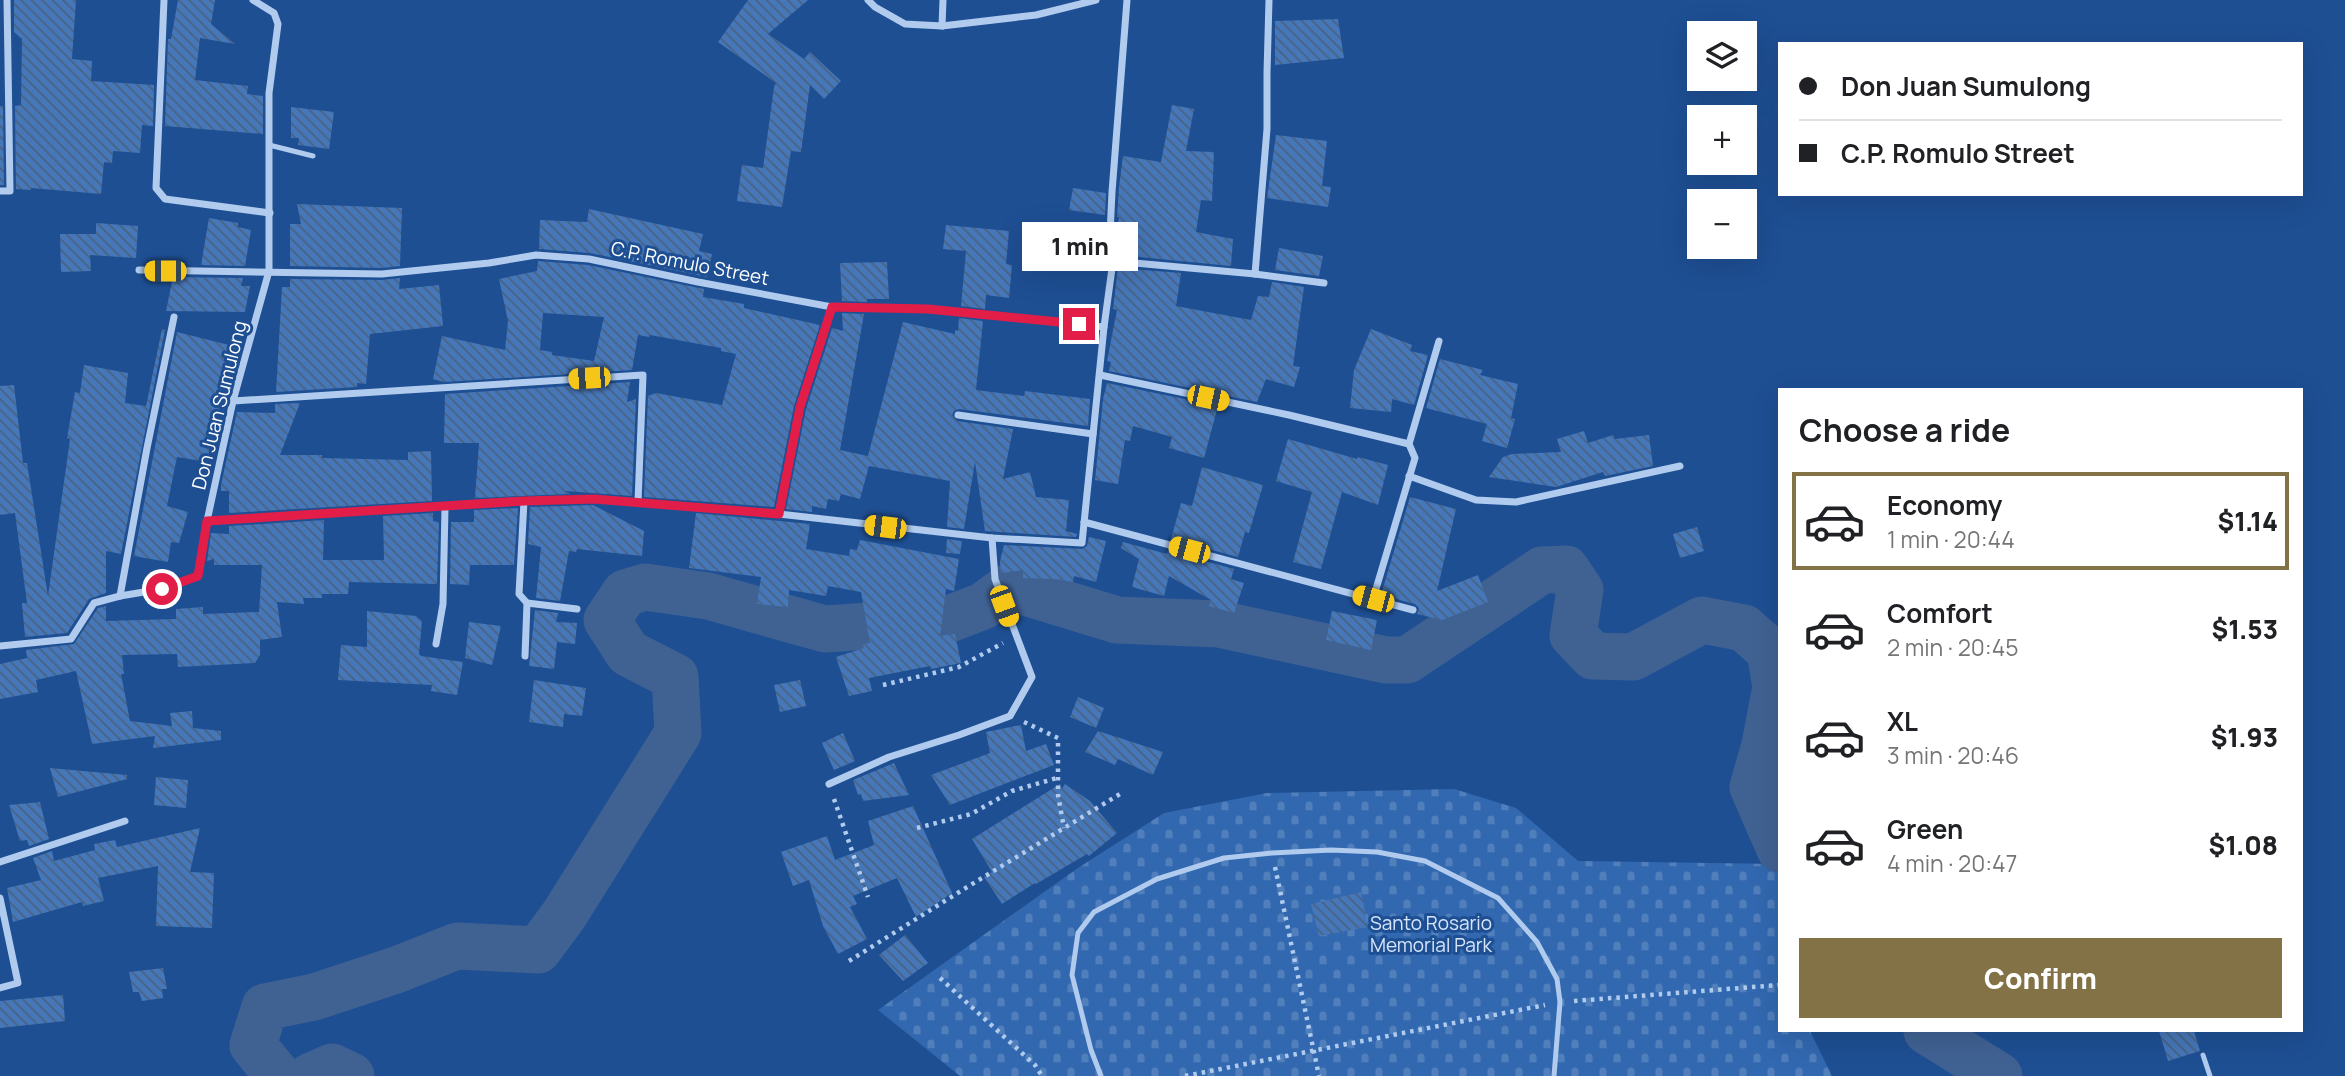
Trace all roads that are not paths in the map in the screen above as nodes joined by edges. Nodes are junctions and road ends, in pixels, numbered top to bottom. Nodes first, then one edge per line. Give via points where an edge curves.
1 (164, 0) edge
2 (253, 0) edge
3 (868, 0) edge
4 (943, 0) edge
5 (1096, 0) edge
6 (1127, 0) edge
7 (1269, 0) edge
8 (5, 3) edge
9 (942, 26) junction
10 (269, 145) junction
11 (313, 156) dead end
12 (0, 191) edge
13 (270, 213) junction
14 (1113, 261) junction
15 (139, 270) dead end
16 (269, 271) junction
17 (1255, 274) junction
18 (1324, 283) dead end
19 (832, 307) junction
20 (174, 317) dead end
21 (1104, 327) junction
22 (1439, 341) dead end
23 (1100, 375) junction
24 (233, 401) junction
25 (958, 415) dead end
26 (1094, 433) junction
27 (1409, 444) junction
28 (1680, 466) dead end
29 (1409, 475) junction
30 (524, 501) junction
31 (638, 502) junction
32 (444, 507) junction
33 (779, 514) junction
34 (207, 521) junction
35 (1084, 522) junction
36 (992, 538) junction
37 (120, 596) junction
38 (1373, 599) junction
39 (527, 603) junction
40 (577, 609) dead end
41 (1413, 610) dead end
42 (436, 644) dead end
43 (0, 646) edge
44 (525, 656) dead end
45 (829, 784) road end
46 (125, 821) dead end
47 (0, 862) edge
48 (0, 898) edge
49 (0, 988) edge
50 (2203, 1055) dead end
51 (1101, 1076) edge
52 (1554, 1076) edge
53 (2210, 1076) edge

1 - 13 street via 156,188 165,199
2 - 10 street, Don Juan Sumulong via 277,18
3 - 9 street via 905,24
4 - 9 street
5 - 9 street via 1036,15
6 - 14 street via 1111,192
7 - 17 street via 1268,130
8 - 12 street via 10,191
10 - 11 lane
10 - 13 street, Don Juan Sumulong
13 - 16 street, Don Juan Sumulong
14 - 17 street
14 - 21 street
15 - 16 street, C.P. Romulo Street
16 - 19 street, C.P. Romulo Street via 382,274 536,256 589,259
16 - 24 street, Don Juan Sumulong
17 - 18 street
19 - 21 street, C.P. Romulo Street via 928,309
19 - 33 street via 800,407
20 - 37 street
21 - 23 street
22 - 27 street
23 - 26 street
23 - 27 street
24 - 31 street via 643,375
24 - 34 street, Don Juan Sumulong
25 - 26 street
26 - 35 street
27 - 29 street via 1415,458
28 - 29 street via 1516,502 1476,500
29 - 38 street
30 - 31 street
30 - 32 street
30 - 39 street via 519,594
31 - 33 street
32 - 34 street
32 - 42 street via 443,604
33 - 36 street
34 - 37 street, Don Juan Sumulong via 198,576 162,589
35 - 36 street via 1082,543
35 - 38 street
36 - 45 street via 995,579 1032,677 1010,716 889,757
37 - 43 street, Don Juan Sumulong via 94,603 71,639
38 - 41 street
39 - 40 street
39 - 44 street
46 - 47 street
48 - 49 street via 18,983
50 - 53 lane
51 - 52 lane via 1072,975 1078,933 1094,912 1157,878 1224,858 1331,850 1425,860 1498,898 1537,942 1557,979 1560,1002

